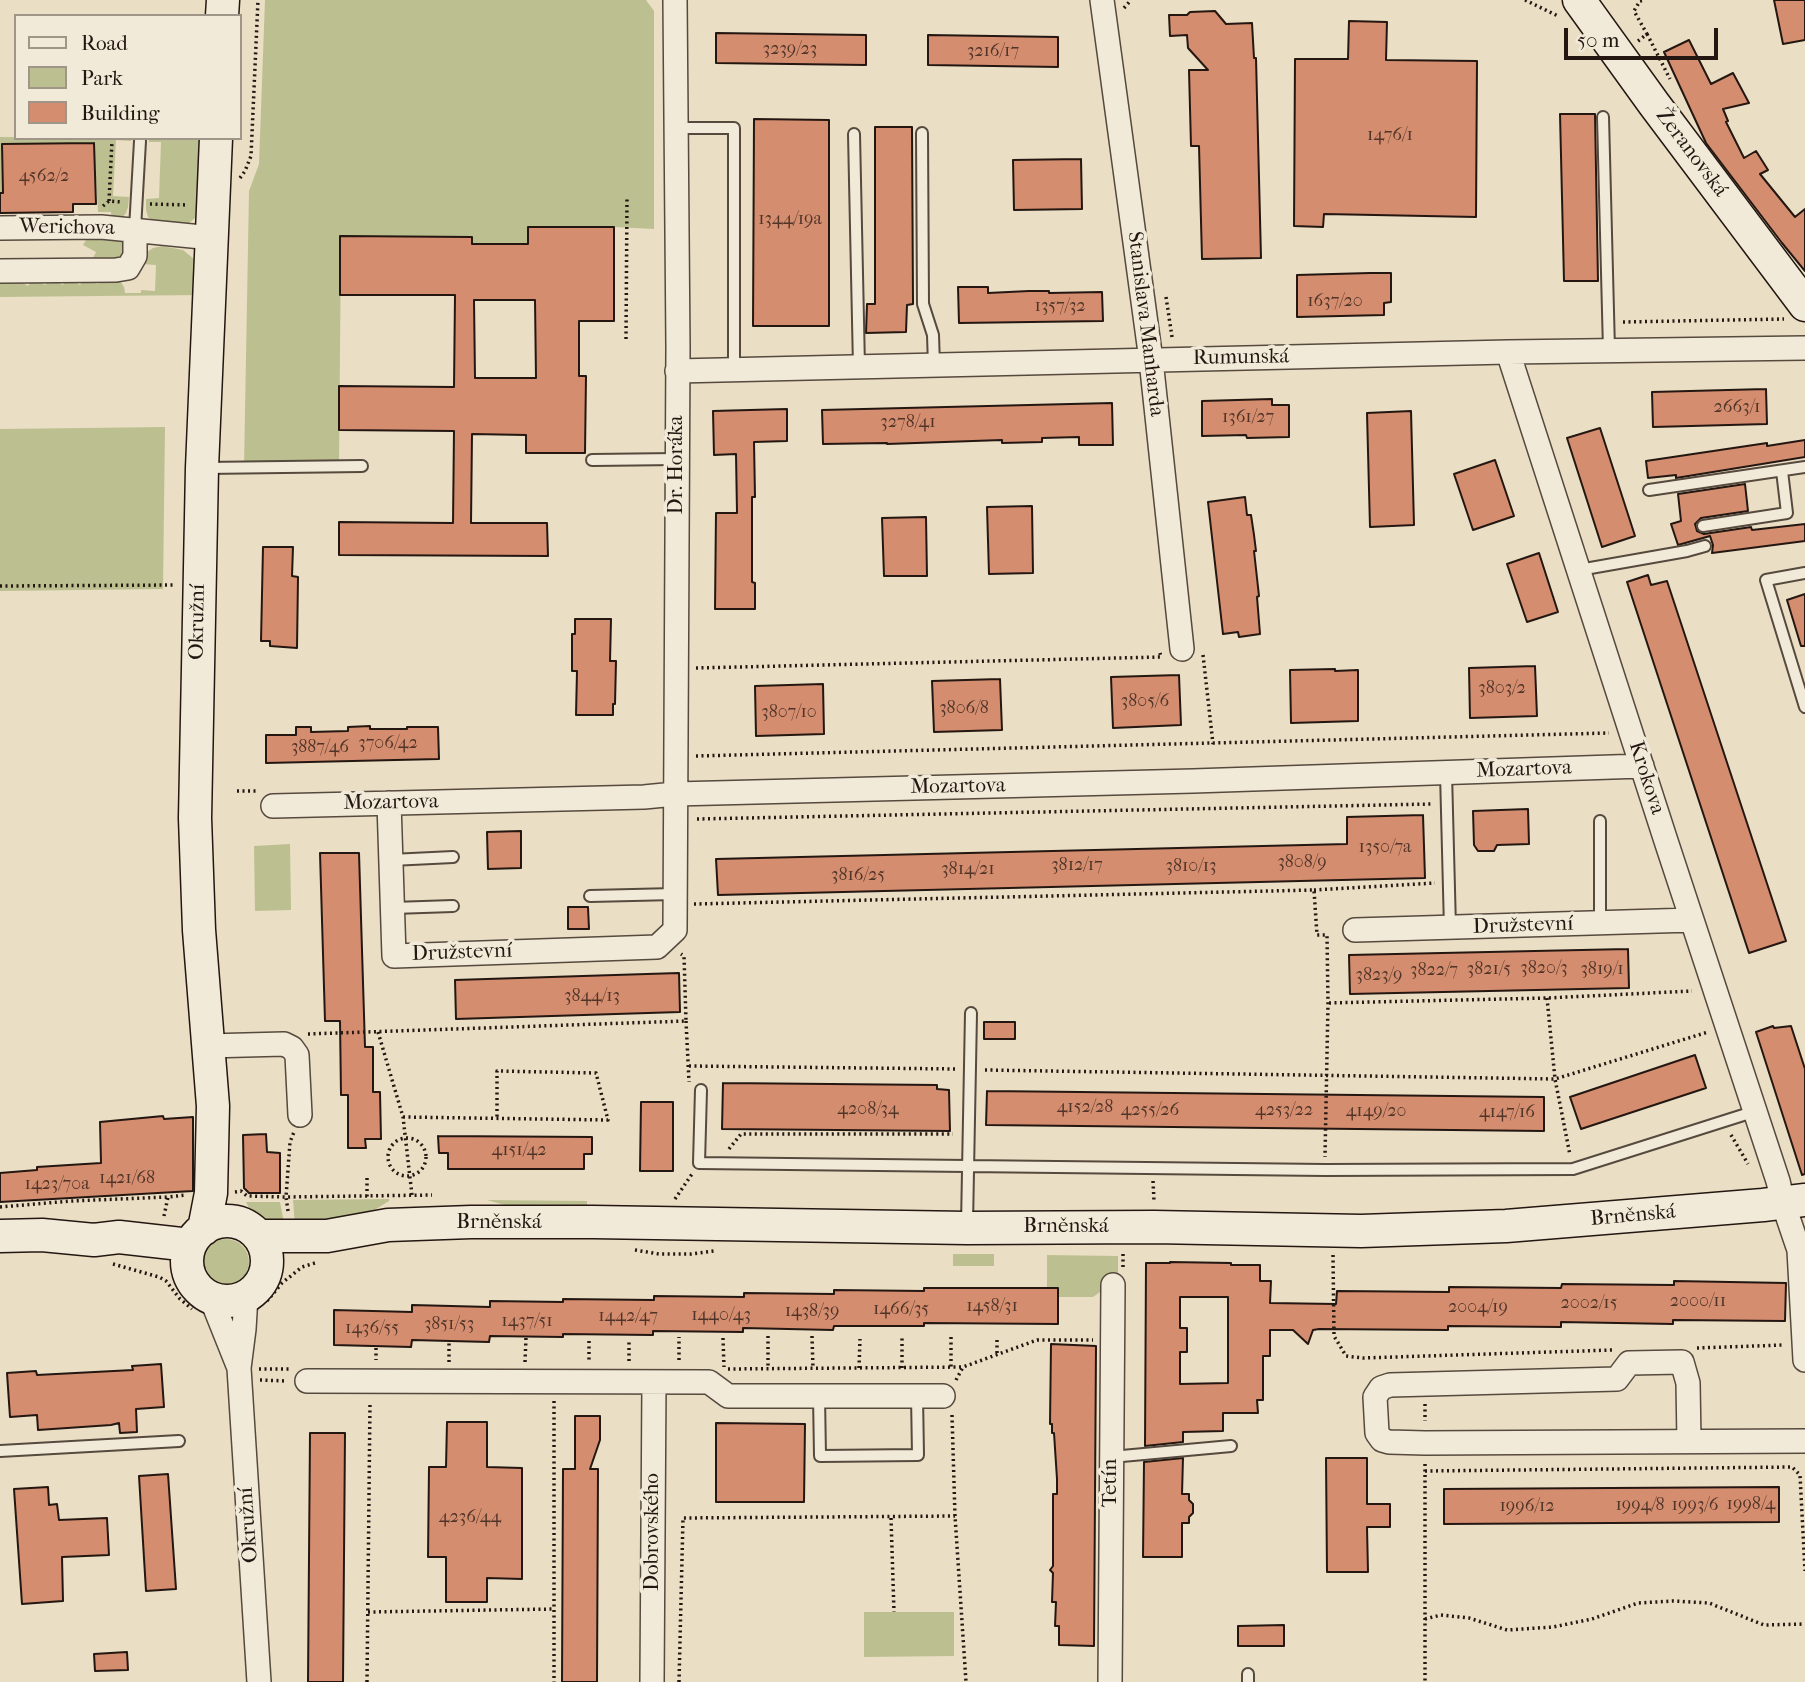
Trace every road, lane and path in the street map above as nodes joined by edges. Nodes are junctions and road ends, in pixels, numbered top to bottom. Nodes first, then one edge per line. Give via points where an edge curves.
1 (258, 0) edge
2 (675, 0) edge
3 (1102, 0) edge
4 (1132, 0) edge
5 (1525, 0) edge
6 (1124, 8) dead end
7 (1571, 9) edge
8 (1603, 117) dead end
9 (676, 128) junction
10 (922, 132) dead end
11 (854, 134) dead end
12 (217, 140) edge
13 (111, 141) dead end
14 (140, 141) dead end
15 (232, 177) junction
16 (627, 198) dead end
17 (109, 201) junction
18 (137, 203) junction
19 (194, 205) dead end
20 (98, 206) dead end
21 (0, 228) edge
22 (135, 229) junction
23 (212, 238) junction
24 (0, 271) edge
25 (1165, 290) dead end
26 (1791, 306) edge
27 (1608, 327) junction
28 (626, 339) dead end
29 (1173, 344) dead end
30 (1805, 348) edge
31 (1609, 351) junction
32 (1508, 352) junction
33 (1150, 360) junction
34 (934, 365) junction
35 (859, 367) junction
36 (734, 370) junction
37 (677, 371) junction
38 (677, 459) junction
39 (592, 460) dead end
40 (362, 466) dead end
41 (1805, 467) edge
42 (202, 468) junction
43 (1782, 471) junction
44 (1649, 490) dead end
45 (1703, 526) dead end
46 (1705, 546) dead end
47 (1579, 570) junction
48 (1805, 573) edge
49 (199, 584) junction
50 (0, 586) edge
51 (1170, 646) joint
52 (691, 668) dead end
53 (1805, 707) edge
54 (1617, 733) dead end
55 (690, 757) dead end
56 (1642, 766) junction
57 (1446, 773) junction
58 (237, 791) dead end
59 (675, 794) junction
60 (269, 798) joint
61 (1447, 799) junction
62 (389, 803) junction
63 (685, 819) dead end
64 (1600, 821) dead end
65 (453, 857) dead end
66 (391, 860) junction
67 (1438, 883) dead end
68 (1314, 890) junction
69 (590, 896) dead end
70 (679, 899) junction
71 (453, 906) dead end
72 (393, 908) junction
73 (1692, 920) junction
74 (1600, 923) junction
75 (1450, 928) junction
76 (1354, 930) dead end
77 (675, 937) junction
78 (684, 956) junction
79 (1715, 990) junction
80 (1328, 1003) junction
81 (971, 1013) dead end
82 (1727, 1027) junction
83 (378, 1032) junction
84 (298, 1034) dead end
85 (207, 1046) junction
86 (689, 1066) dead end
87 (969, 1070) junction
88 (1327, 1076) junction
89 (701, 1090) dead end
90 (213, 1106) junction
91 (1756, 1111) junction
92 (300, 1115) joint
93 (403, 1117) junction
94 (497, 1118) junction
95 (1723, 1121) junction
96 (969, 1134) junction
97 (405, 1138) junction
98 (699, 1163) junction
99 (968, 1166) junction
100 (1325, 1170) junction
101 (409, 1176) junction
102 (367, 1178) dead end
103 (412, 1195) dead end
104 (168, 1197) dead end
105 (368, 1197) dead end
106 (286, 1198) dead end
107 (674, 1200) dead end
108 (1784, 1203) edge
109 (0, 1208) edge
110 (967, 1228) junction
111 (249, 1230) junction
112 (0, 1236) edge
113 (194, 1246) junction
114 (326, 1248) junction
115 (1802, 1249) edge
116 (633, 1250) dead end
117 (97, 1251) junction
118 (713, 1251) dead end
119 (1123, 1252) dead end
120 (1133, 1252) dead end
121 (1333, 1253) dead end
122 (266, 1269) junction
123 (1113, 1285) dead end
124 (256, 1299) junction
125 (203, 1305) junction
126 (1804, 1320) edge
127 (768, 1336) dead end
128 (812, 1336) dead end
129 (902, 1336) dead end
130 (526, 1337) dead end
131 (679, 1337) dead end
132 (951, 1337) dead end
133 (723, 1338) dead end
134 (860, 1339) dead end
135 (629, 1340) dead end
136 (996, 1340) dead end
137 (1112, 1340) junction
138 (589, 1341) dead end
139 (449, 1343) dead end
140 (1804, 1345) edge
141 (1694, 1348) dead end
142 (1611, 1350) dead end
143 (997, 1355) junction
144 (1805, 1360) edge
145 (951, 1367) dead end
146 (813, 1368) dead end
147 (859, 1368) dead end
148 (902, 1368) dead end
149 (724, 1369) dead end
150 (768, 1369) dead end
151 (589, 1370) dead end
152 (628, 1370) dead end
153 (679, 1370) dead end
154 (449, 1371) dead end
155 (525, 1371) dead end
156 (252, 1373) junction
157 (299, 1375) junction
158 (371, 1381) junction
159 (554, 1381) junction
160 (654, 1381) junction
161 (1425, 1384) junction
162 (819, 1396) junction
163 (917, 1396) junction
164 (949, 1399) junction
165 (179, 1441) dead end
166 (1689, 1441) junction
167 (1805, 1441) edge
168 (1425, 1443) junction
169 (1231, 1446) dead end
170 (0, 1451) edge
171 (1111, 1457) junction
172 (1425, 1471) junction
173 (956, 1516) junction
174 (891, 1518) junction
175 (1805, 1571) edge
176 (554, 1609) junction
177 (368, 1612) junction
178 (894, 1612) dead end
179 (1425, 1619) junction
180 (1805, 1624) edge
181 (259, 1682) edge
182 (367, 1682) edge
183 (554, 1682) edge
184 (652, 1682) edge
185 (678, 1682) edge
186 (966, 1682) edge
187 (1110, 1682) edge
188 (1425, 1682) edge

1 - 15 path via 251,156
2 - 9 street, Dr. Horáka
3 - 33 street, Stanislava Manharda
4 - 6 path
5 - 7 path
7 - 26 main road, Žeranovská via 1654,104
8 - 27 lane
9 - 36 lane via 734,128
9 - 37 street, Dr. Horáka
10 - 34 lane via 923,304 933,335
11 - 35 lane
12 - 15 main road, Okružní
13 - 17 path
14 - 18 lane
15 - 23 main road, Okružní
16 - 28 path
17 - 18 path
17 - 20 path
18 - 19 path
18 - 22 lane
21 - 22 street, Werichova
22 - 23 street, Werichova
22 - 24 street, Werichova via 135,256 128,268
23 - 42 main road, Okružní
25 - 29 path
26 - 27 path via 1786,319 1621,322
27 - 31 lane
30 - 31 street, Rumunská
31 - 32 street, Rumunská
32 - 33 street, Rumunská
32 - 47 street, Krokova
33 - 34 street, Rumunská
33 - 51 street, Stanislava Manharda
34 - 35 street, Rumunská
35 - 36 street, Rumunská
36 - 37 street, Rumunská
37 - 38 street, Dr. Horáka
38 - 39 lane
38 - 59 street, Dr. Horáka
40 - 42 lane
41 - 43 lane
42 - 49 main road, Okružní
43 - 44 lane
43 - 45 lane via 1787,513
46 - 47 lane
47 - 56 street, Krokova
48 - 53 lane via 1766,580
49 - 50 path
49 - 85 main road, Okružní via 195,818
51 - 52 path via 1161,657
54 - 55 path
56 - 57 street, Mozartova
56 - 73 street, Krokova
57 - 59 street, Mozartova
57 - 61 lane
58 - 60 path
59 - 62 street, Mozartova
59 - 70 street, Dr. Horáka
60 - 62 street, Mozartova
61 - 63 path via 1437,804
61 - 75 lane
62 - 66 street, Družstevní
64 - 74 lane
65 - 66 lane
66 - 72 street, Družstevní
67 - 68 path
68 - 70 path
68 - 80 path via 1317,936 1327,935
69 - 70 lane
70 - 77 street, Dr. Horáka
71 - 72 lane
72 - 77 street, Družstevní via 394,956 657,947
73 - 74 street, Družstevní
73 - 79 street, Krokova
74 - 75 street, Družstevní
75 - 76 street, Družstevní
77 - 78 path
77 - 78 path
78 - 83 path via 686,1021
79 - 80 path
79 - 82 street, Krokova
80 - 88 path
81 - 87 lane
82 - 88 path via 1555,1079
82 - 91 street, Krokova
83 - 84 path
83 - 93 path
85 - 90 main road, Okružní
85 - 92 street via 284,1044 292,1048 297,1055
86 - 87 path
87 - 88 path
87 - 96 lane
88 - 100 path
89 - 98 lane
90 - 111 main road, Okružní via 231,1192
90 - 113 main road, Okružní via 211,1194
91 - 95 lane
91 - 108 street, Krokova
92 - 106 path via 290,1142
93 - 94 path
93 - 97 path
94 - 94 path via 580,1119 608,1120 596,1073 497,1071
95 - 100 lane via 1573,1169
95 - 108 path via 1758,1182
96 - 98 path via 741,1135 726,1153
96 - 99 lane
97 - 101 path
97 - 101 path via 392,1145 388,1159 395,1172
97 - 101 path via 421,1143 427,1159 418,1174
98 - 99 lane
98 - 107 path
99 - 100 lane
99 - 110 lane
101 - 103 path
102 - 105 path
104 - 109 path
108 - 110 main road, Brněnská via 1506,1226 1361,1231
108 - 115 street, Krokova
110 - 114 main road, Brněnská via 471,1222 388,1225
111 - 113 main road via 221,1222
111 - 114 main road, Brněnská via 292,1236
111 - 122 main road via 265,1252
112 - 117 main road via 42,1235
113 - 117 main road
113 - 125 main road via 190,1276
114 - 122 main road, Brněnská
114 - 124 path
115 - 126 street, Krokova
116 - 118 path via 659,1254
117 - 125 path via 159,1277 180,1298
119 - 120 path
121 - 142 path via 1334,1336 1346,1356
122 - 124 main road
123 - 137 street, Tetín
124 - 125 main road
124 - 156 street, Okružní via 244,1329
125 - 156 street, Okružní
126 - 140 street, Krokova
127 - 150 path
128 - 146 path
129 - 148 path
130 - 155 path
131 - 153 path
132 - 145 path
133 - 149 path
134 - 147 path
135 - 152 path
136 - 143 path
137 - 143 path via 1037,1340
137 - 171 street, Tetín
138 - 151 path
139 - 154 path
140 - 141 path
140 - 144 street, Krokova
143 - 164 path via 964,1367
156 - 157 path
156 - 157 path
156 - 181 street, Okružní
157 - 158 street
158 - 159 street
158 - 177 path
159 - 160 street
159 - 176 path
160 - 162 street via 709,1382 728,1396
160 - 184 street, Dobrovského
161 - 166 street via 1617,1379 1629,1363 1682,1362 1688,1383
161 - 168 path
161 - 168 street via 1390,1385 1375,1397 1377,1433 1382,1440
162 - 163 street
162 - 163 lane via 820,1456 918,1455
163 - 164 street
164 - 173 path
165 - 170 lane
166 - 167 street
166 - 168 street
168 - 172 path
169 - 171 lane
171 - 187 street, Tetín
172 - 175 path via 1792,1466 1800,1475
172 - 179 path
173 - 174 path
173 - 186 path
174 - 178 path
174 - 185 path via 683,1518
176 - 177 path
176 - 183 path
177 - 182 path
179 - 180 path via 1441,1615 1469,1618 1507,1630 1553,1627 1638,1604 1673,1601 1709,1603 1764,1625
179 - 188 path

